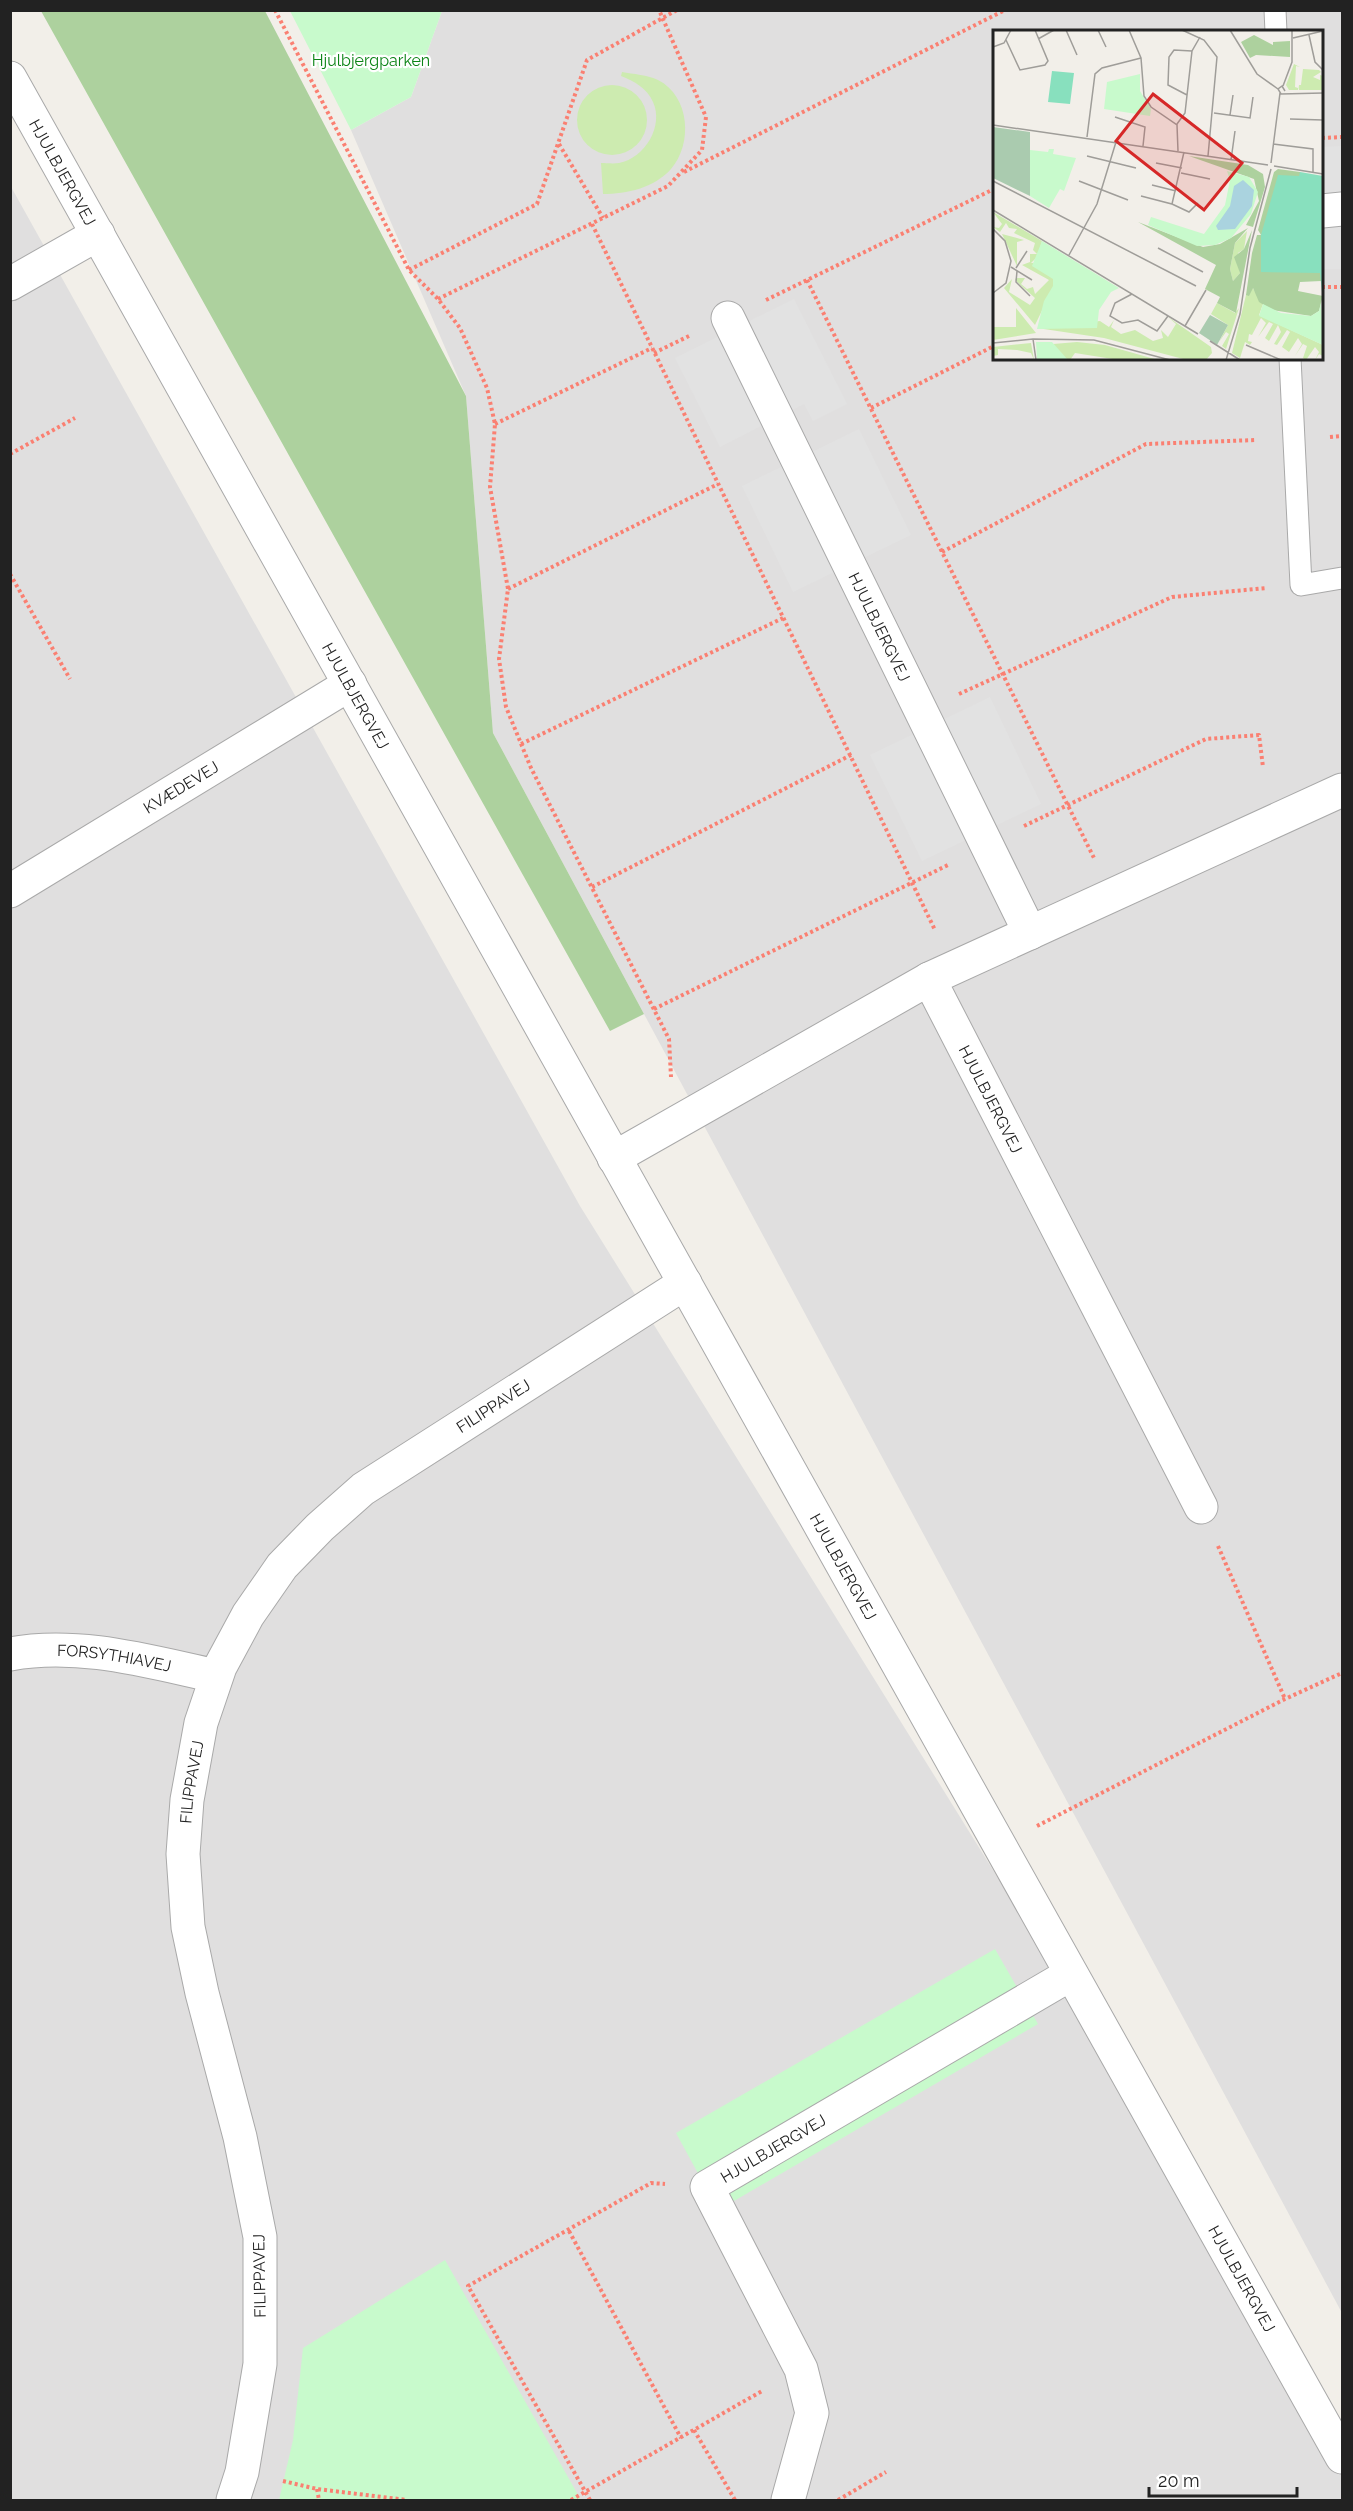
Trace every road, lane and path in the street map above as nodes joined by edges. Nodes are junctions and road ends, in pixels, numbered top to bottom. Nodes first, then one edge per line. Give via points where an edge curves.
1 (275, 10) edge
2 (659, 10) edge
3 (677, 10) edge
4 (1005, 10) edge
5 (1275, 10) edge
6 (662, 18) junction
7 (1276, 30) edge
8 (10, 78) edge
9 (1342, 137) edge
10 (1323, 138) edge
11 (559, 144) junction
12 (679, 174) junction
13 (993, 189) edge
14 (1342, 209) edge
15 (1323, 211) edge
16 (603, 218) junction
17 (592, 224) junction
18 (98, 234) junction
19 (409, 270) junction
20 (807, 280) junction
21 (10, 284) edge
22 (1323, 287) edge
23 (1342, 287) edge
24 (438, 299) junction
25 (728, 318) junction
26 (993, 347) edge
27 (653, 350) junction
28 (1290, 360) edge
29 (871, 408) junction
30 (75, 418) dead end
31 (495, 424) junction
32 (1294, 439) junction
33 (10, 454) edge
34 (718, 484) junction
35 (942, 552) junction
36 (10, 574) edge
37 (1342, 578) edge
38 (1301, 585) junction
39 (508, 589) junction
40 (783, 618) junction
41 (1002, 675) junction
42 (70, 679) dead end
43 (350, 684) junction
44 (920, 712) junction
45 (521, 744) junction
46 (851, 755) junction
47 (1342, 790) edge
48 (1094, 859) dead end
49 (592, 887) junction
50 (10, 891) edge
51 (936, 932) dead end
52 (1030, 933) junction
53 (929, 979) junction
54 (658, 1133) junction
55 (614, 1158) junction
56 (685, 1283) junction
57 (1201, 1507) joint
58 (10, 1654) edge
59 (1342, 1673) edge
60 (216, 1676) junction
61 (1285, 1700) junction
62 (999, 1846) junction
63 (1071, 1974) junction
64 (707, 2187) junction
65 (569, 2231) junction
66 (801, 2368) junction
67 (694, 2430) junction
68 (681, 2438) junction
69 (1342, 2457) edge
70 (886, 2472) dead end
71 (237, 2486) edge
72 (317, 2489) junction
73 (585, 2493) junction
74 (319, 2500) edge
75 (407, 2500) edge
76 (571, 2500) edge
77 (590, 2500) edge
78 (735, 2500) edge
79 (788, 2500) edge
80 (838, 2500) edge

1 - 19 path
2 - 6 path
3 - 6 path
4 - 12 path
5 - 7 lane
6 - 11 path via 587,60
6 - 12 path via 706,117 702,150
8 - 18 street, HJULBJERGVEJ
9 - 10 path
11 - 16 path
11 - 19 path via 537,204
12 - 16 path via 668,186
13 - 20 path
14 - 15 street
16 - 17 path
17 - 24 path
17 - 27 path
18 - 21 street, HJULBJERGVEJ
18 - 43 street, HJULBJERGVEJ
19 - 24 path
20 - 25 path
20 - 29 path
22 - 23 path
24 - 31 path via 465,338 487,388
25 - 27 path
25 - 44 street, HJULBJERGVEJ
26 - 29 path
27 - 31 path
27 - 34 path
28 - 32 lane
29 - 35 path
30 - 33 path
31 - 39 path via 490,487
32 - 35 path via 1146,444
32 - 38 lane
34 - 39 path
34 - 40 path
35 - 41 path
36 - 42 path
37 - 38 lane
38 - 41 path via 1172,597
39 - 45 path via 499,659 506,707
40 - 45 path
40 - 46 path
41 - 44 path
41 - 48 path
43 - 50 street, KVÆDEVEJ
43 - 55 street, HJULBJERGVEJ
44 - 52 street, HJULBJERGVEJ
45 - 49 path
46 - 49 path
46 - 51 path
47 - 52 street
49 - 54 path via 669,1039 672,1071
52 - 53 street
53 - 54 street
53 - 57 street, HJULBJERGVEJ
54 - 55 street
55 - 56 street, HJULBJERGVEJ
56 - 60 street, FILIPPAVEJ via 363,1489 282,1566 248,1615
56 - 62 street, HJULBJERGVEJ
57 - 61 path
58 - 60 street, FORSYTHIAVEJ via 69,1649
59 - 61 path
60 - 71 street, FILIPPAVEJ via 201,1723 187,1800 183,1854 188,1927 240,2137 260,2237 260,2364
61 - 62 path
62 - 63 street, HJULBJERGVEJ
63 - 64 street, HJULBJERGVEJ
63 - 69 street, HJULBJERGVEJ
64 - 65 path via 651,2183
64 - 66 street, HJULBJERGVEJ
65 - 68 path
65 - 73 path via 468,2286
66 - 67 path
66 - 79 street, HJULBJERGVEJ via 812,2413
67 - 68 path
67 - 78 path
68 - 73 path
70 - 80 path
71 - 72 path
72 - 74 path
72 - 75 path
73 - 76 path
73 - 77 path

